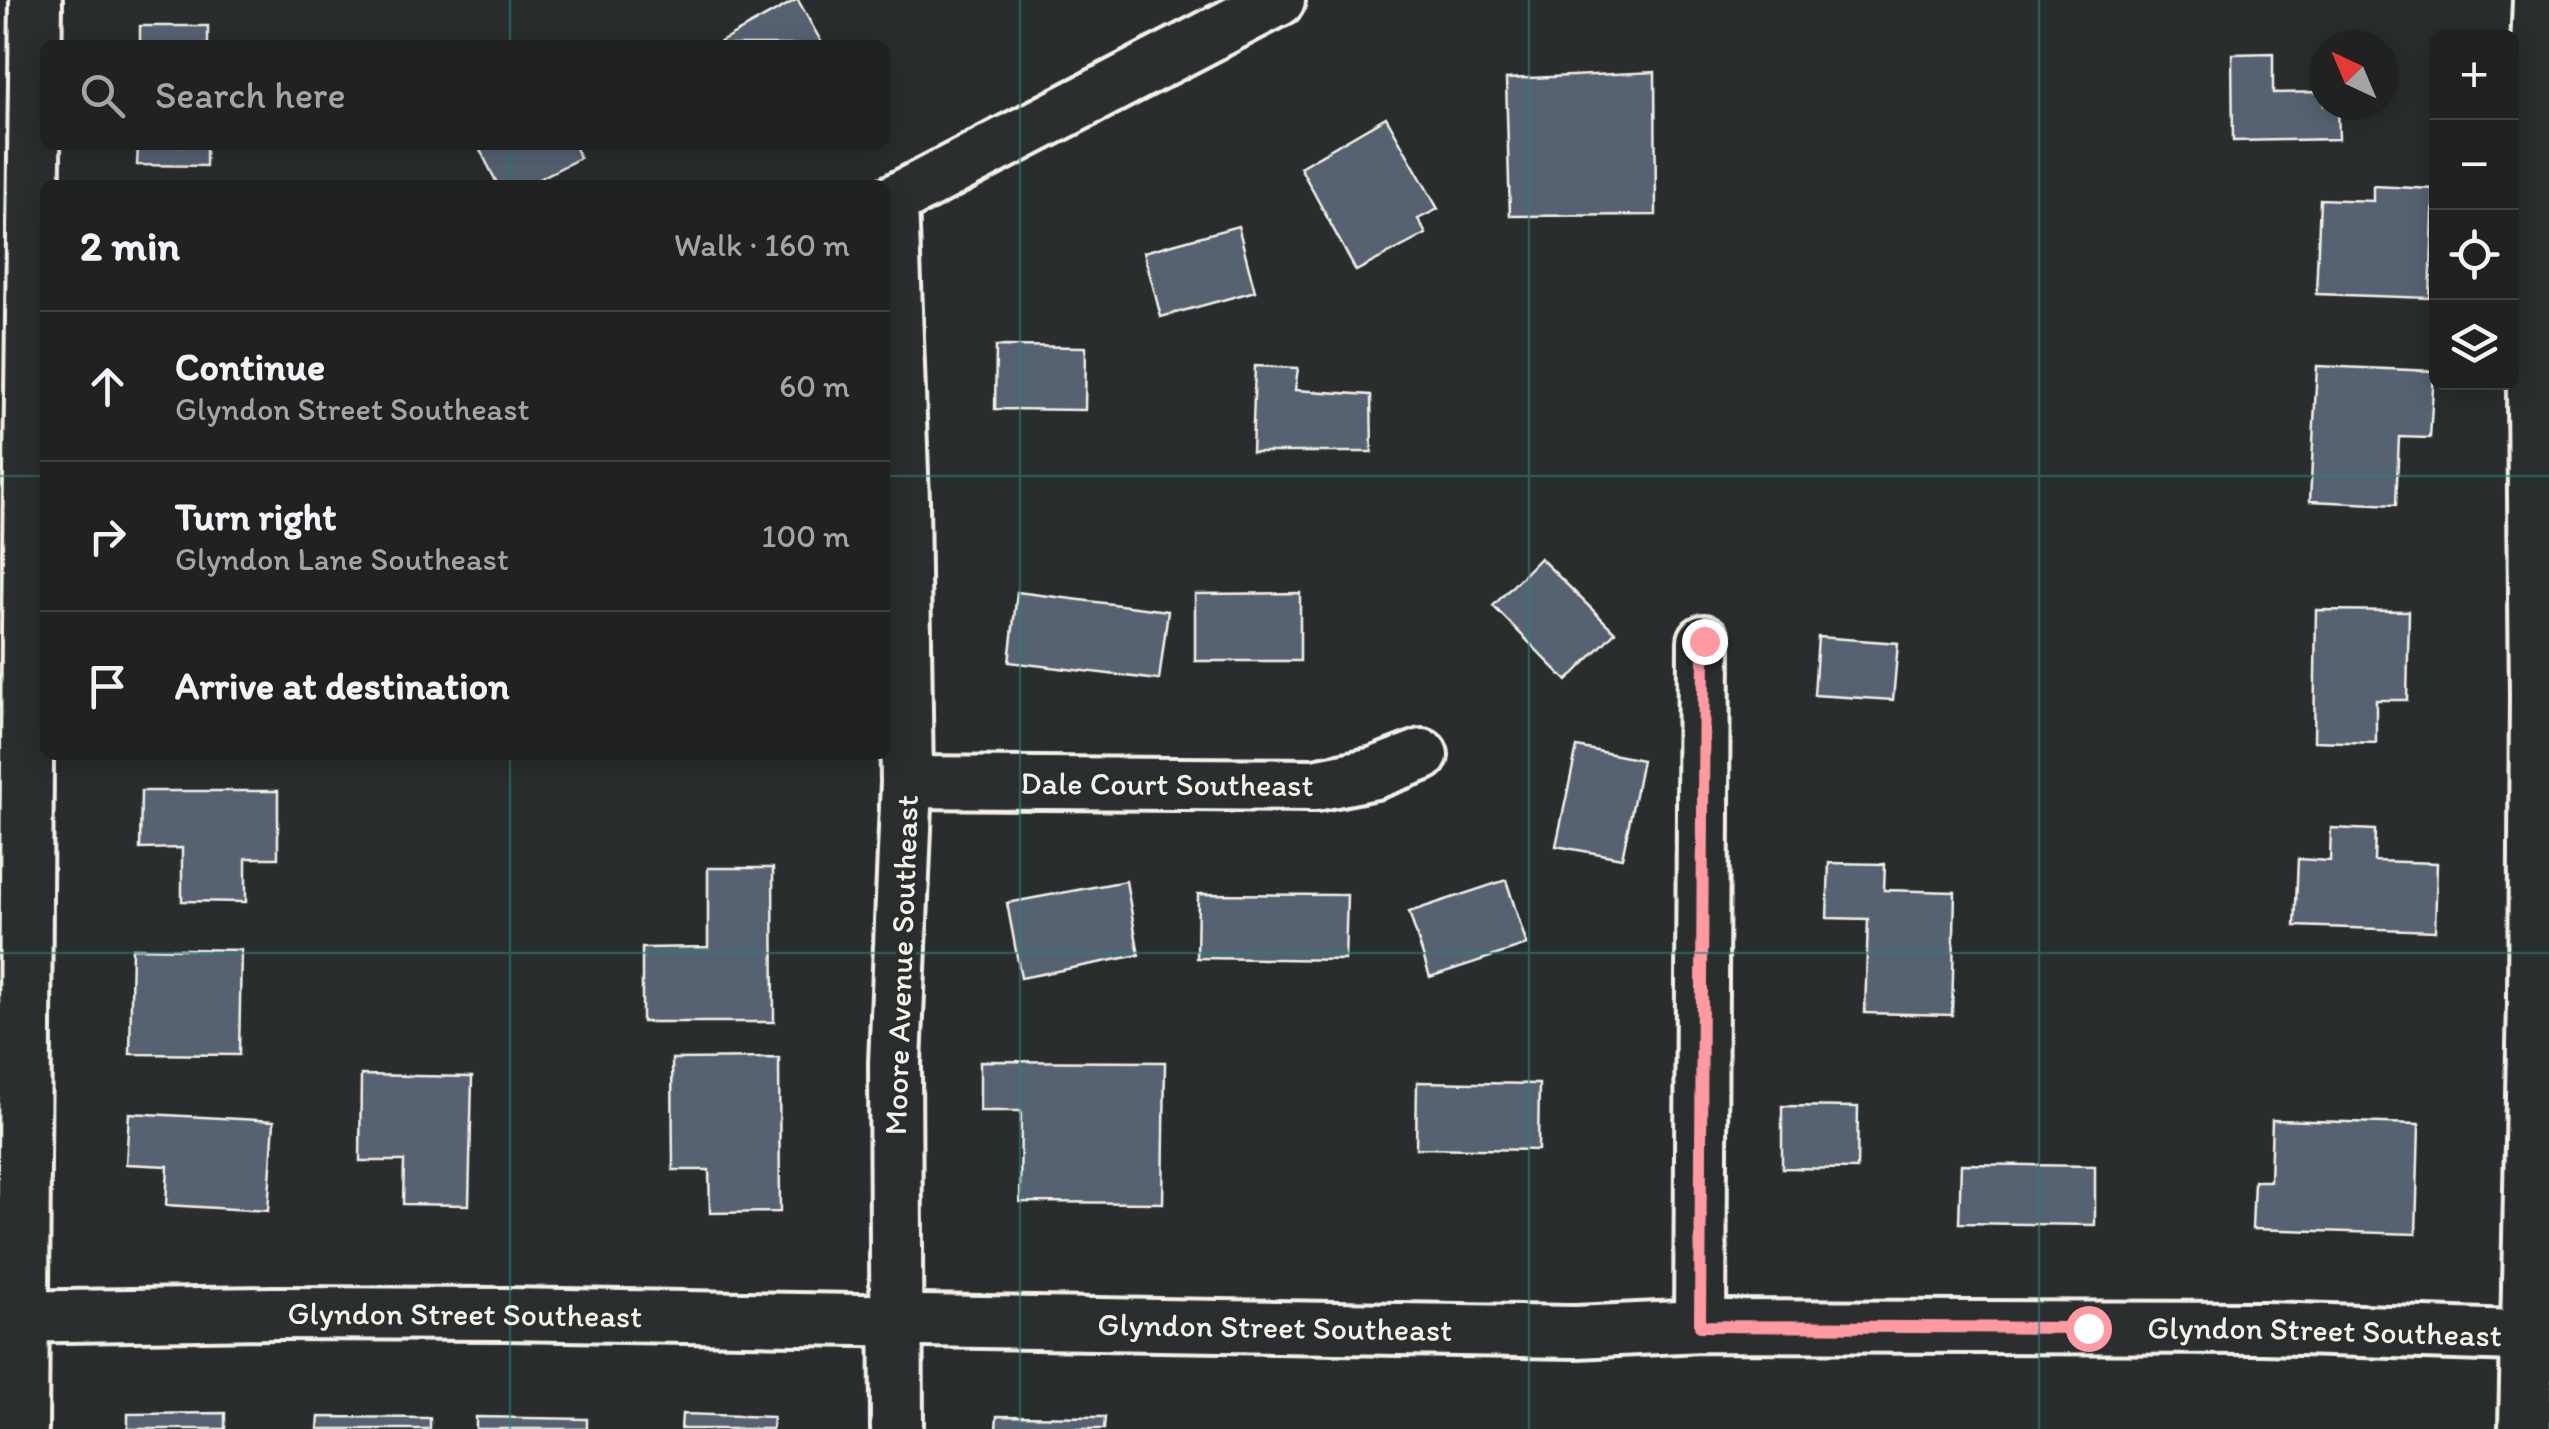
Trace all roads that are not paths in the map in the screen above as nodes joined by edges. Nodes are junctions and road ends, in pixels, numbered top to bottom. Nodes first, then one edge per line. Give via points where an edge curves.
1 (36, 0) edge
2 (1279, 0) edge
3 (2539, 0) edge
4 (890, 202) edge
5 (890, 223) edge
6 (24, 634) edge
7 (1704, 641) dead end
8 (2542, 696) edge
9 (1422, 755) dead end
10 (907, 782) junction
11 (12, 1317) edge
12 (896, 1322) junction
13 (1700, 1326) junction
14 (2538, 1337) edge
15 (22, 1429) edge
16 (897, 1429) edge
17 (2524, 1429) edge

1 - 6 street
2 - 4 street
3 - 8 street via 2532,197
5 - 10 street, Moore Avenue Southeast via 904,501
6 - 11 street
7 - 13 street
8 - 14 street via 2534,1000
9 - 10 street, Dale Court Southeast via 1315,785
10 - 12 street, Moore Avenue Southeast via 895,1063
11 - 12 street, Glyndon Street Southeast via 524,1314
11 - 15 street
12 - 13 street, Glyndon Street Southeast via 1576,1332
12 - 16 street, Moore Avenue Southeast
13 - 14 street, Glyndon Street Southeast via 2264,1328
14 - 17 street

